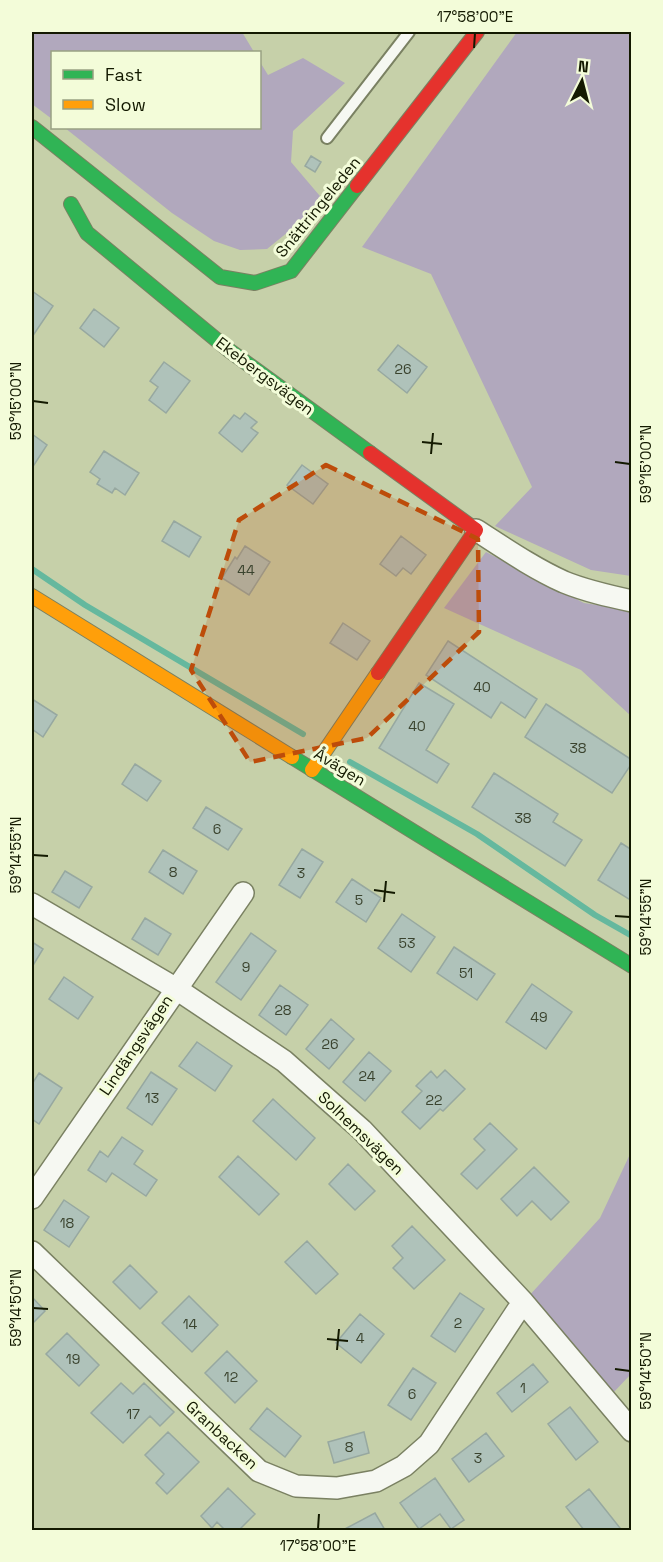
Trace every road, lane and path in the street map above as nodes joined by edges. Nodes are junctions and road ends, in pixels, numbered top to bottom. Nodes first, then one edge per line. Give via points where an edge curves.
1 (409, 32) edge
2 (477, 32) edge
3 (32, 127) edge
4 (327, 138) dead end
5 (71, 204) dead end
6 (476, 530) junction
7 (32, 596) edge
8 (632, 601) edge
9 (312, 770) junction
10 (243, 893) dead end
11 (32, 904) edge
12 (632, 966) edge
13 (175, 988) junction
14 (32, 1198) edge
15 (32, 1252) edge
16 (523, 1302) junction
17 (632, 1431) edge

1 - 4 lane
2 - 3 street, Snättringeleden via 291,271 255,283 219,277
5 - 6 street, Ekebergsvägen via 87,233 230,351
6 - 8 street, Ekebergsvägen via 565,582
6 - 9 street
7 - 9 street, Åvägen
9 - 12 street, Åvägen
10 - 13 street, Lindängsvägen
11 - 13 street, Solhemsvägen
13 - 14 street, Lindängsvägen
13 - 16 street, Solhemsvägen via 284,1061 356,1125
15 - 16 street, Granbacken via 259,1471 296,1486 337,1488 376,1481 404,1466 429,1444
16 - 17 street, Solhemsvägen

